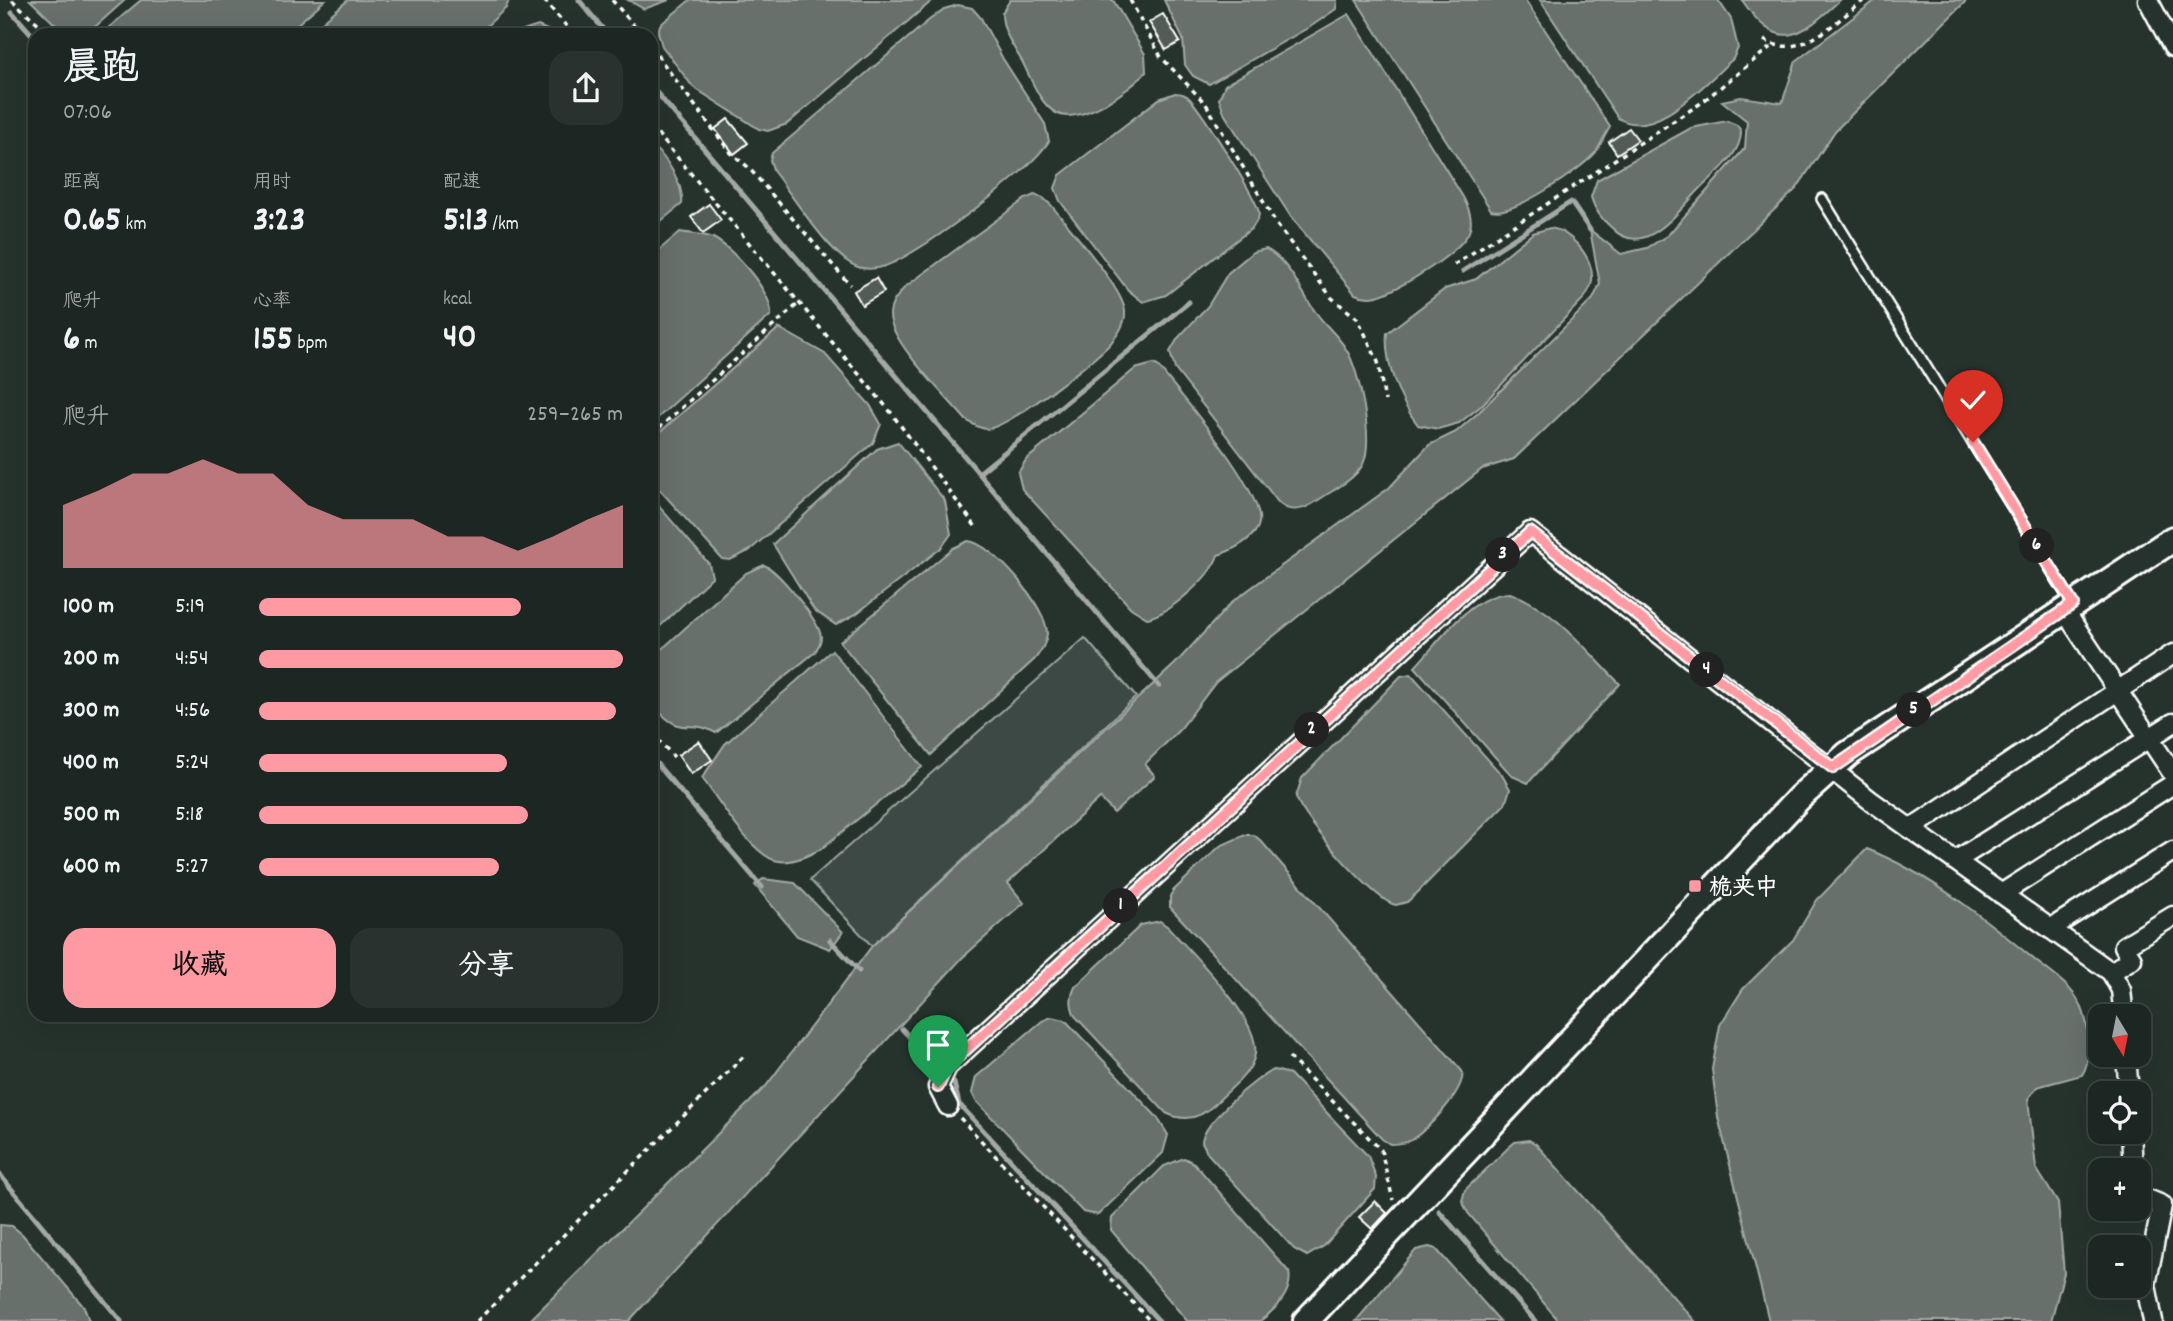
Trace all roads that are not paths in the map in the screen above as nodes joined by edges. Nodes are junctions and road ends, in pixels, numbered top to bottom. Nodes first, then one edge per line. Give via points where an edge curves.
1 (2148, 0) edge
2 (2173, 47) edge
3 (1822, 199) dead end
4 (2173, 539) edge
5 (2068, 607) junction
6 (2173, 654) edge
7 (2118, 690) junction
8 (2173, 723) edge
9 (2149, 738) junction
10 (1833, 768) junction
11 (2173, 774) edge
12 (2173, 784) edge
13 (1910, 829) junction
14 (2173, 851) edge
15 (1955, 860) junction
16 (2001, 894) junction
17 (2173, 916) edge
18 (2050, 929) junction
19 (2111, 972) junction
20 (2123, 1004) edge
21 (948, 1106) road end
22 (2151, 1200) edge
23 (1306, 1321) edge
24 (2153, 1321) edge

1 - 2 street
3 - 5 lane
4 - 5 street
5 - 7 street
5 - 10 street
6 - 7 street
7 - 9 street
7 - 13 street
8 - 9 street
9 - 11 street
9 - 15 street
10 - 13 street
10 - 21 street via 1530,532 947,1067 938,1087
10 - 23 street via 1799,798
12 - 16 street
13 - 15 street
14 - 18 street
15 - 16 street
16 - 18 street
17 - 19 street via 2124,946 2132,959
18 - 19 street
19 - 20 street
22 - 24 street via 2162,1205 2146,1285

